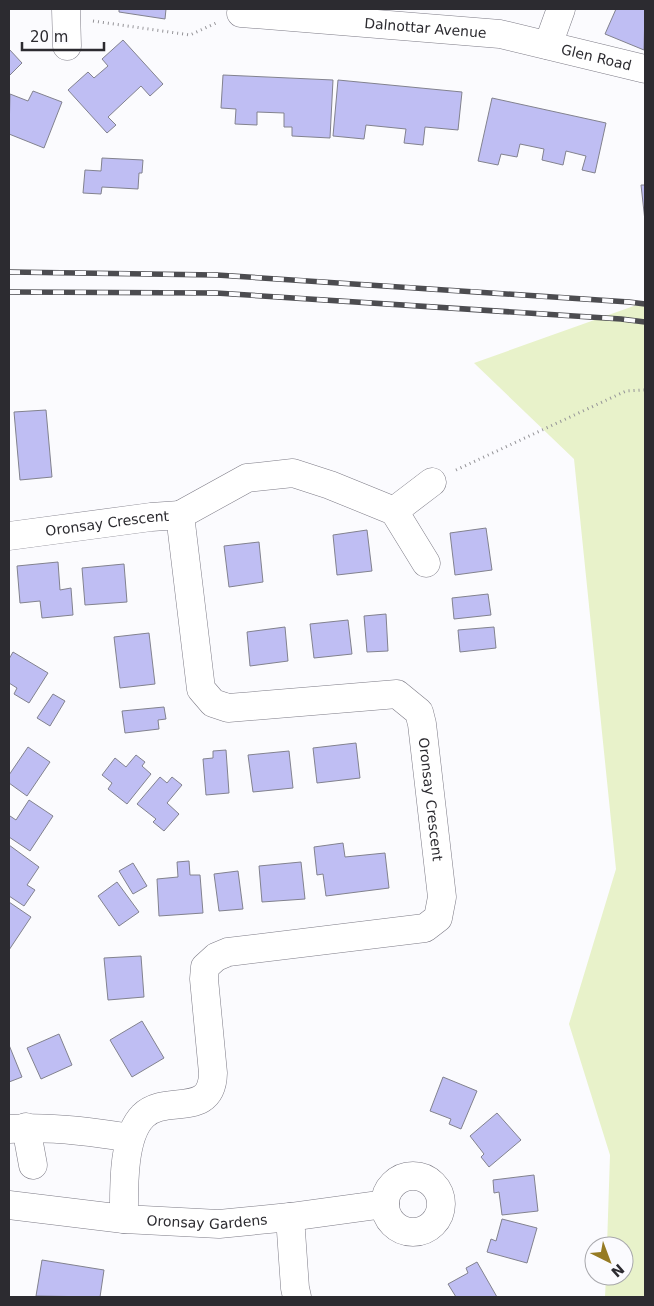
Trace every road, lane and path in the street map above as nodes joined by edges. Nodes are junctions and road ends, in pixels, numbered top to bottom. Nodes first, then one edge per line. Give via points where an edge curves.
1 (561, 9) edge
2 (66, 13) edge
3 (241, 13) joint
4 (548, 45) junction
5 (67, 46) dead end
6 (645, 69) edge
7 (645, 390) edge
8 (432, 482) joint
9 (394, 511) junction
10 (180, 515) junction
11 (9, 536) edge
12 (426, 563) dead end
13 (17, 1128) edge
14 (130, 1138) junction
15 (33, 1165) dead end
16 (385, 1204) dead end
17 (9, 1205) edge
18 (290, 1217) junction
19 (124, 1219) junction
20 (297, 1297) edge

1 - 4 street
2 - 3 path via 190,35
2 - 5 street
3 - 4 street, Dalnottar Avenue via 500,34
4 - 6 street, Glen Road
7 - 8 path via 626,391
8 - 9 street
9 - 10 street via 293,472 247,478
9 - 12 street
10 - 11 street, Oronsay Crescent
10 - 14 street, Oronsay Crescent via 200,689 213,703 228,708 397,694 419,712 442,897 438,918 425,928 228,952 216,957 205,967 204,979 213,1086 205,1098 161,1106 144,1115
13 - 14 street via 84,1130
13 - 15 street
14 - 19 street, Oronsay Crescent via 124,1176
16 - 18 street, Oronsay Gardens
17 - 19 street, Oronsay Gardens
18 - 19 street, Oronsay Gardens via 219,1224
18 - 20 street

